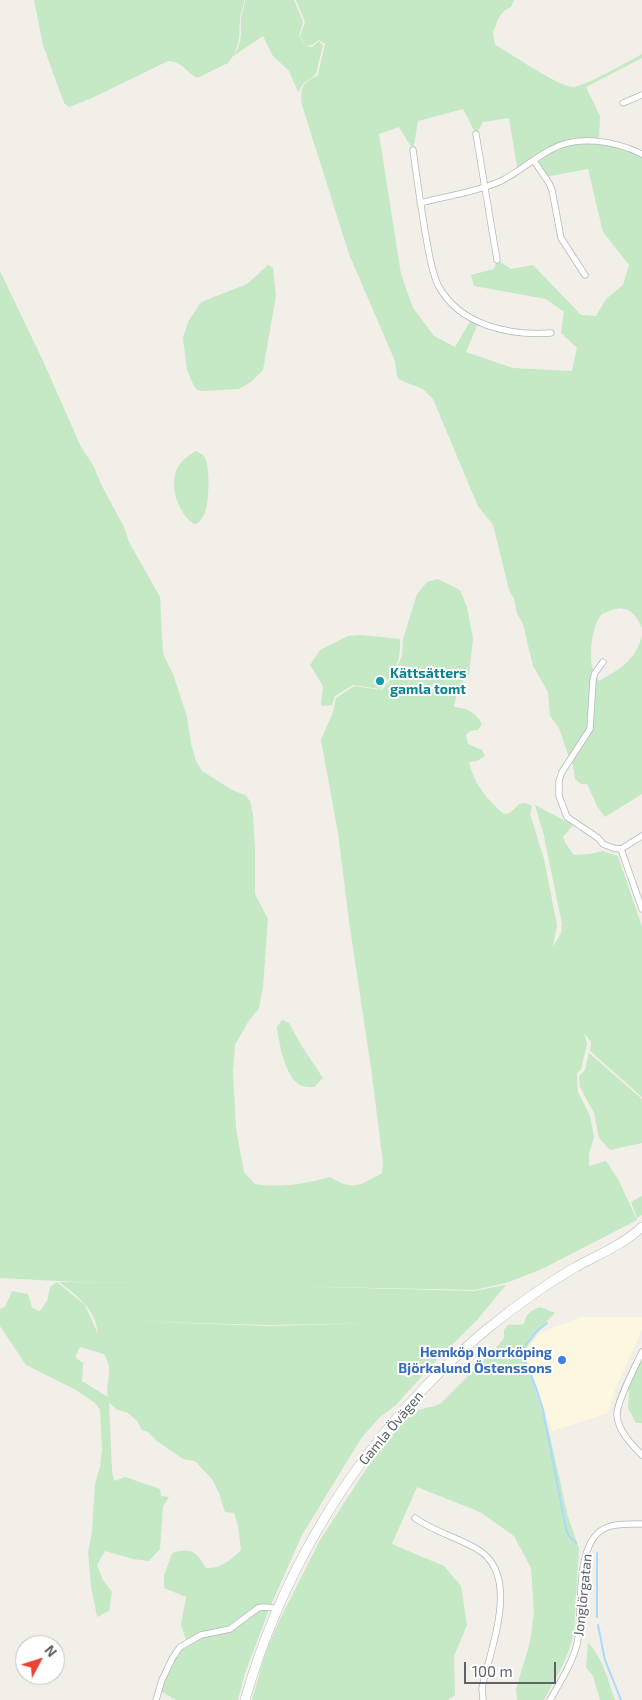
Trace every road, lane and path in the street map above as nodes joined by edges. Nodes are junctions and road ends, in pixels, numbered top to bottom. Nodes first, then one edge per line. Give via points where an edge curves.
1 (642, 95) edge
2 (623, 103) dead end
3 (476, 134) dead end
4 (413, 150) dead end
5 (642, 154) edge
6 (534, 161) junction
7 (484, 186) junction
8 (420, 203) junction
9 (497, 260) dead end
10 (585, 275) dead end
11 (551, 333) dead end
12 (603, 662) dead end
13 (642, 836) edge
14 (622, 849) junction
15 (642, 906) edge
16 (642, 1227) edge
17 (642, 1234) edge
18 (632, 1236) junction
19 (642, 1352) edge
20 (642, 1455) edge
21 (415, 1518) dead end
22 (642, 1524) edge
23 (278, 1608) junction
24 (156, 1700) edge
25 (245, 1700) edge
26 (483, 1700) edge
27 (550, 1700) edge

1 - 2 street
3 - 7 street
4 - 8 street
5 - 6 street via 599,141 561,145
6 - 7 street via 501,181
6 - 10 street via 552,190 561,238
7 - 8 street
7 - 9 street
8 - 11 street via 433,271 451,303 462,313 492,326 524,333
12 - 14 street via 593,680 590,729 559,781 561,804 567,817 603,844
13 - 14 street
14 - 15 street
16 - 18 main road, Gamla Övägen
17 - 18 main road, Gamla Övägen
18 - 23 main road, Gamla Övägen via 547,1285 489,1328 405,1408 368,1452 336,1500 299,1562
19 - 20 street via 617,1412 621,1428
21 - 26 street via 476,1548 490,1559 498,1573 500,1614 482,1688
22 - 27 street, Jonglörgatan via 608,1526 590,1542 584,1560 578,1643
23 - 24 street via 258,1608 230,1629 201,1635 180,1647 162,1680
23 - 25 main road, Gamla Övägen

